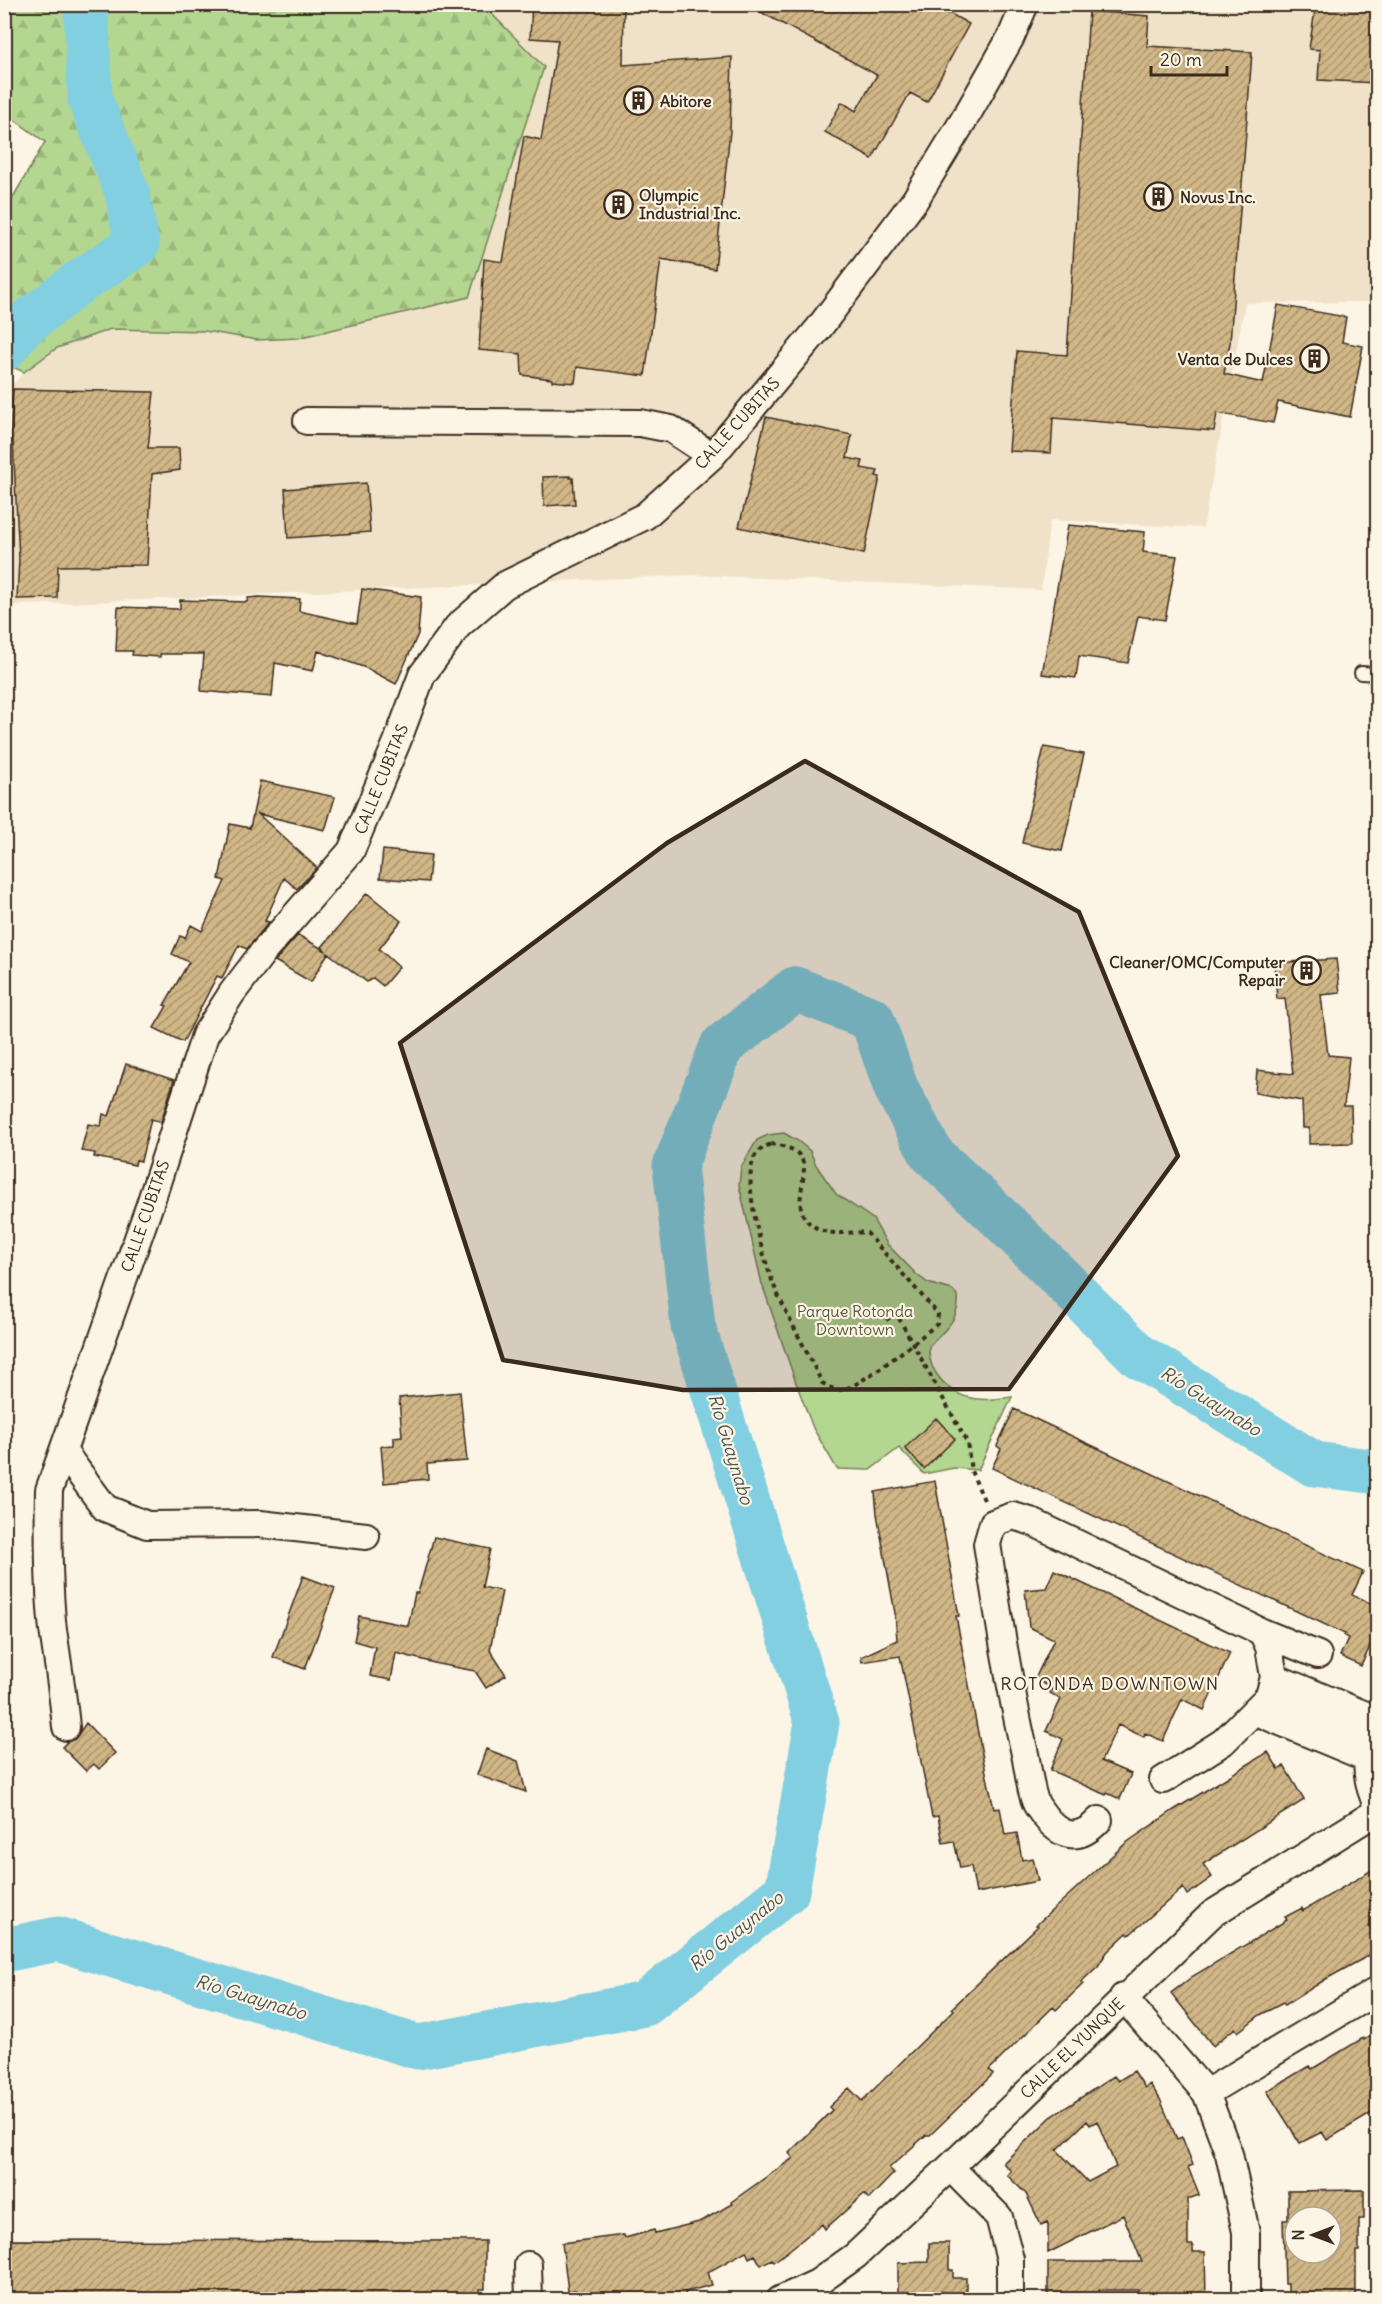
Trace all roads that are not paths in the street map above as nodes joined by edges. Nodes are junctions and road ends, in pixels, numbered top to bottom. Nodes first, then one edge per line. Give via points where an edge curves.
1 (1025, 4) edge
2 (307, 421) dead end
3 (712, 456) junction
4 (1361, 673) dead end
5 (1377, 674) edge
6 (63, 1451) junction
7 (366, 1536) dead end
8 (1262, 1632) junction
9 (1318, 1655) dead end
10 (1266, 1695) junction
11 (66, 1727) dead end
12 (1373, 1735) edge
13 (1163, 1780) dead end
14 (1377, 1809) edge
15 (1099, 1820) dead end
16 (1377, 1990) edge
17 (1124, 1997) junction
18 (1206, 2093) junction
19 (950, 2167) junction
20 (528, 2265) dead end
21 (529, 2300) edge
22 (780, 2300) edge
23 (1010, 2300) edge
24 (1246, 2300) edge

1 - 3 street, CALLE CUBITAS via 1011,37 915,200 819,328
2 - 3 street via 640,423 671,429
3 - 6 street, CALLE CUBITAS via 645,516 505,585 458,626 422,675 351,851 264,951 205,1035
4 - 5 lane
6 - 7 street via 105,1508 147,1525 260,1524
6 - 11 street, CALLE CUBITAS via 49,1490 48,1538 53,1629
8 - 9 street
8 - 10 street via 1269,1647
8 - 15 street via 1030,1521 1013,1516 993,1523 987,1544 1008,1677 1037,1806 1055,1826 1076,1836 1089,1831
10 - 12 street
10 - 13 street via 1223,1742
12 - 14 street via 1369,1786
14 - 17 street, CALLE EL YUNQUE via 1212,1914
16 - 18 street
17 - 18 street
17 - 19 street, CALLE EL YUNQUE
18 - 24 street via 1229,2154 1246,2232
19 - 22 street, CALLE EL YUNQUE via 855,2256 817,2283
19 - 23 street via 999,2217 1010,2259
20 - 21 street

